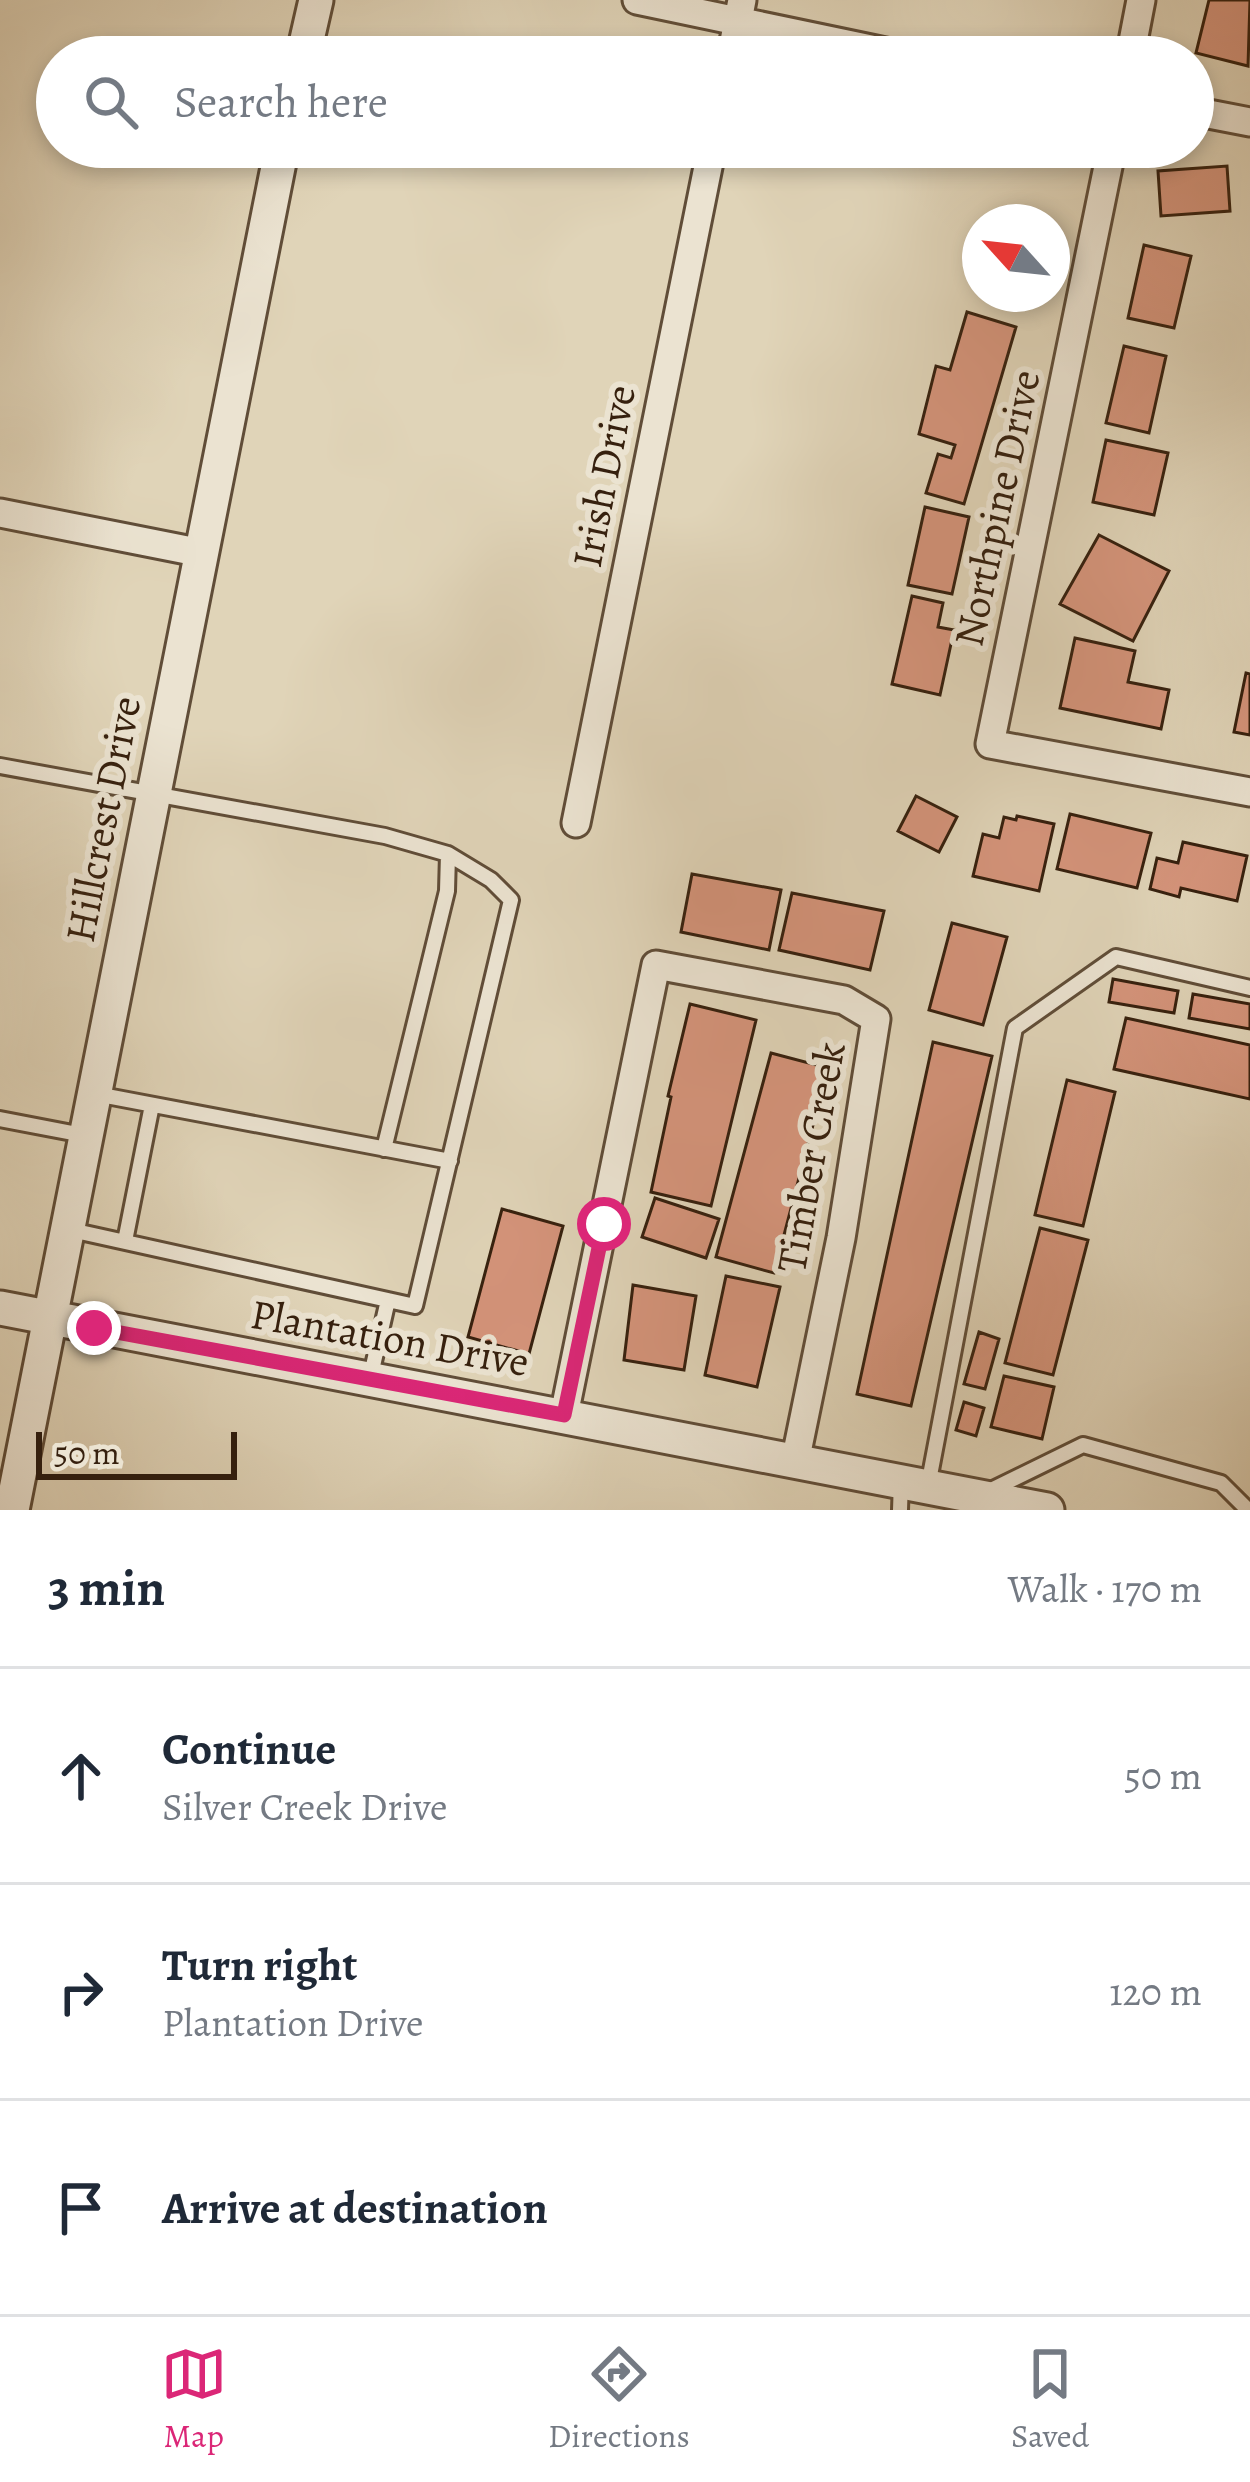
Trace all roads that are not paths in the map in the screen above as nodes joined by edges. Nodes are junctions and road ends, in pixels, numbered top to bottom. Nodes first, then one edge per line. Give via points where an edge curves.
1 (316, 0) edge
2 (637, 0) edge
3 (1141, 0) edge
4 (740, 12) edge
5 (308, 36) edge
6 (830, 36) edge
7 (1134, 36) edge
8 (1214, 115) edge
9 (1250, 122) edge
10 (278, 168) edge
11 (708, 168) edge
12 (1108, 168) edge
13 (0, 513) edge
14 (202, 553) junction
15 (0, 766) edge
16 (154, 791) junction
17 (1250, 792) edge
18 (576, 823) dead end
19 (448, 854) junction
20 (1250, 988) edge
21 (93, 1094) junction
22 (152, 1105) junction
23 (0, 1119) edge
24 (85, 1135) junction
25 (384, 1149) junction
26 (450, 1161) junction
27 (66, 1228) junction
28 (125, 1241) junction
29 (388, 1300) junction
30 (0, 1308) edge
31 (48, 1320) junction
32 (370, 1379) junction
33 (564, 1415) junction
34 (795, 1462) junction
35 (909, 1493) edge
36 (979, 1496) junction
37 (12, 1510) edge
38 (1047, 1510) edge
39 (1248, 1510) edge

1 - 5 street
2 - 4 street
3 - 7 street
4 - 6 street
8 - 9 street
10 - 14 street, Hillcrest Drive
11 - 18 street, Irish Drive
12 - 17 street, Northpine Drive via 990,744
13 - 14 street
14 - 16 street, Hillcrest Drive
15 - 16 lane
16 - 19 lane
16 - 21 street, Hillcrest Drive
19 - 25 lane via 447,891
19 - 26 lane via 511,900
20 - 35 lane via 1116,957 1015,1028
21 - 22 lane
21 - 24 street, Hillcrest Drive
22 - 25 lane
22 - 28 lane
23 - 24 lane
24 - 27 street, Hillcrest Drive
25 - 26 lane
26 - 29 lane via 416,1306
27 - 28 lane
27 - 31 street, Hillcrest Drive
28 - 29 lane
29 - 32 lane
30 - 31 street, Plantation Drive
31 - 32 street, Plantation Drive
31 - 37 street, Hillcrest Drive
32 - 33 street, Plantation Drive
33 - 34 street, Plantation Drive
33 - 34 street, Timber Creek via 656,965 844,1000 876,1018
34 - 35 street, Plantation Drive
35 - 36 street, Plantation Drive
36 - 38 street, Plantation Drive
36 - 39 lane via 1083,1445 1222,1484

